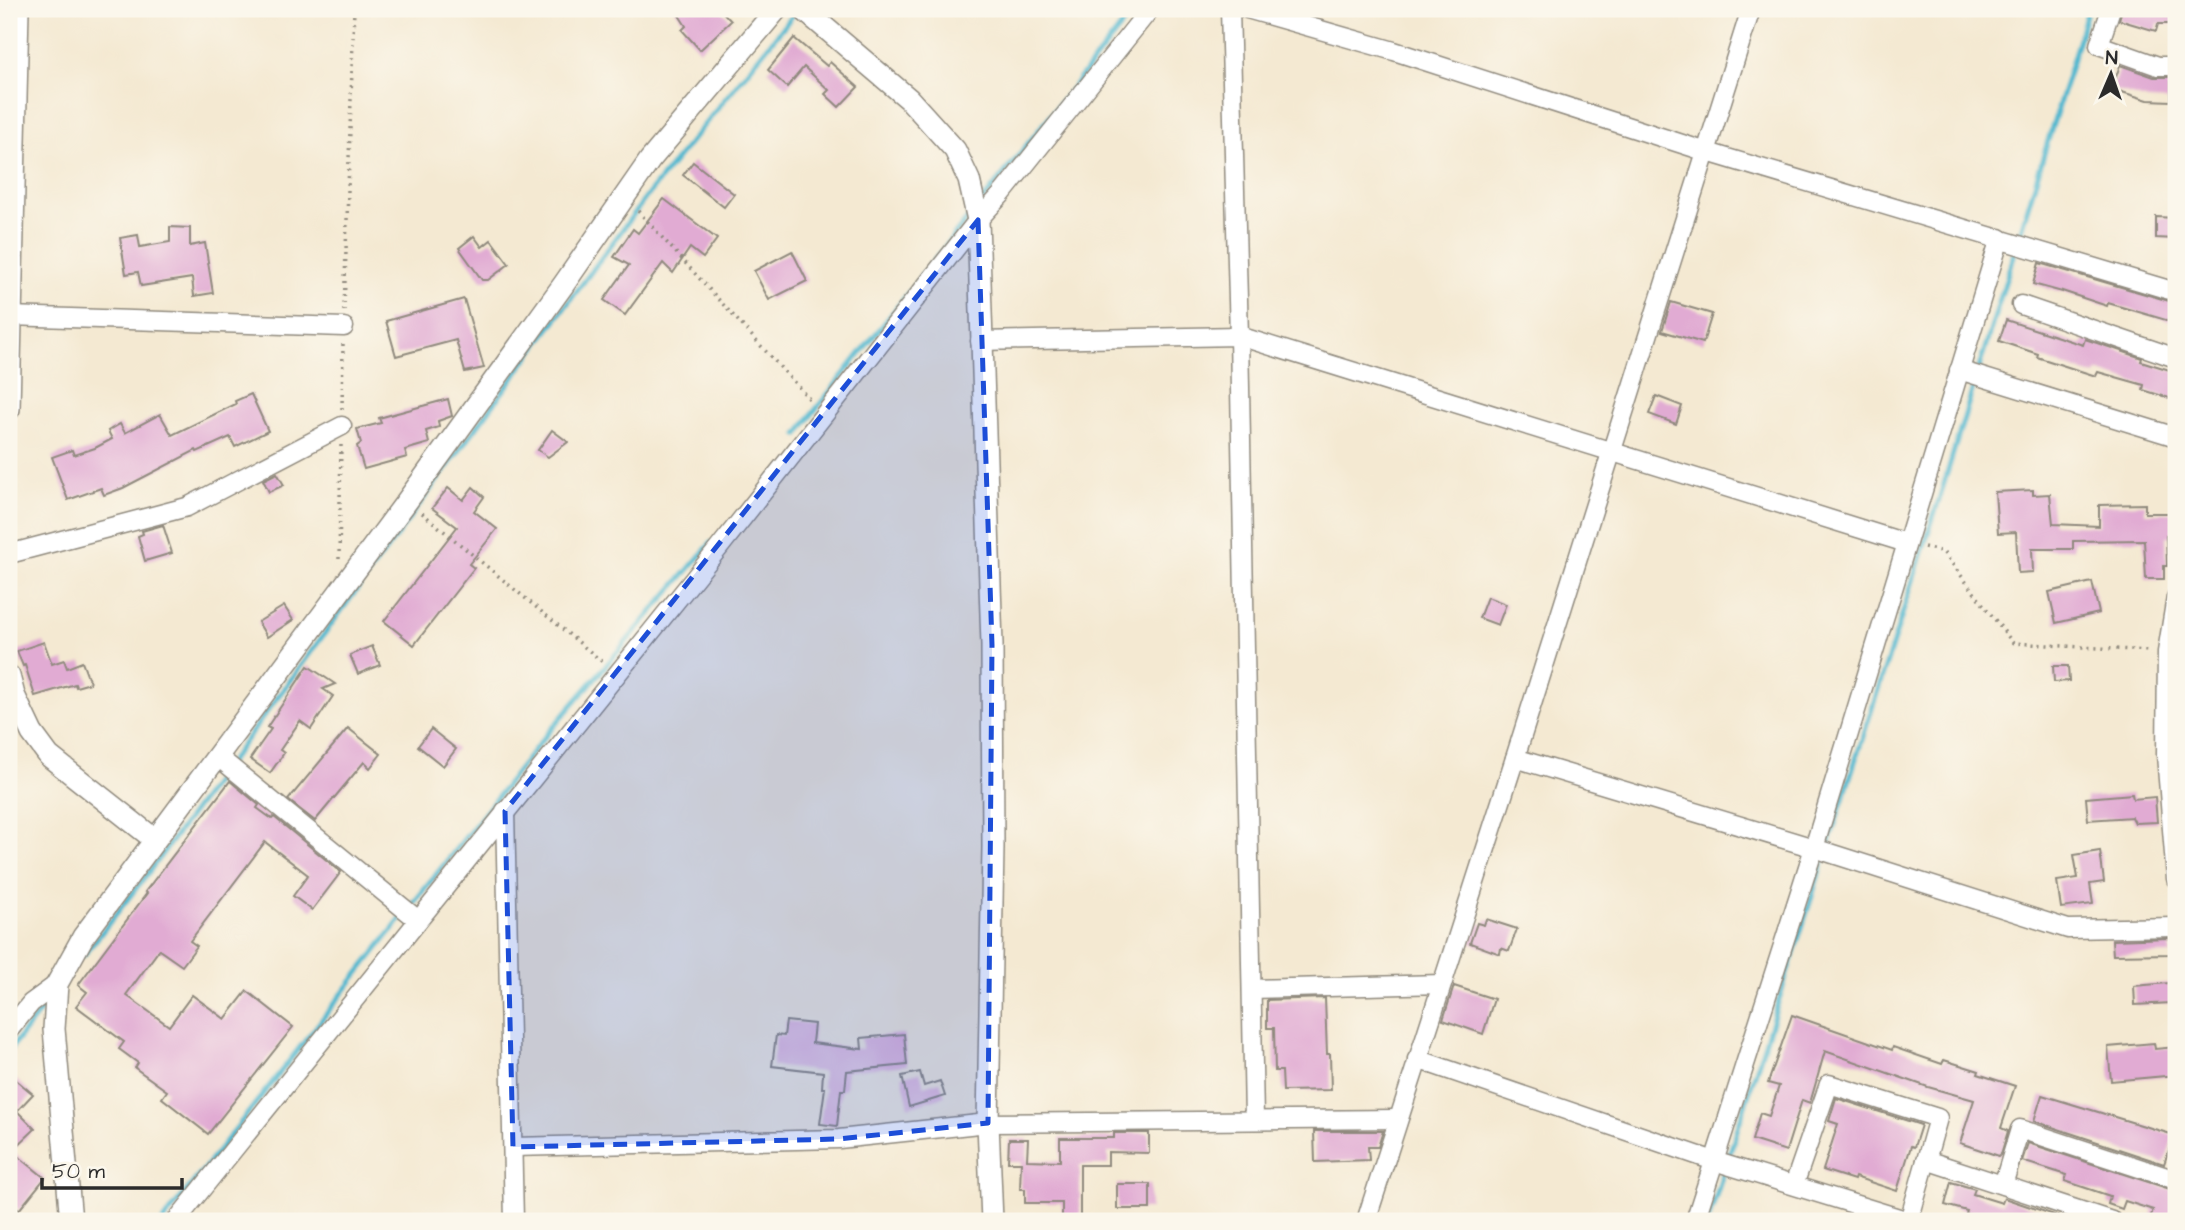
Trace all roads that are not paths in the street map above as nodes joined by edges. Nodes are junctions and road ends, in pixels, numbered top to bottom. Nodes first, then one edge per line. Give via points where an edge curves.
1 (777, 9) edge
2 (803, 9) edge
3 (1150, 9) edge
4 (1230, 9) edge
5 (1247, 9) edge
6 (1751, 9) edge
7 (2111, 9) edge
8 (15, 12) edge
9 (2176, 66) edge
10 (1707, 152) junction
11 (978, 219) junction
12 (2000, 238) junction
13 (2176, 292) edge
14 (2021, 305) dead end
15 (10, 316) edge
16 (344, 327) road end
17 (1239, 336) junction
18 (980, 341) junction
19 (2176, 358) edge
20 (1959, 370) junction
21 (9, 409) edge
22 (342, 426) road end
23 (2176, 438) edge
24 (1612, 453) junction
25 (1906, 542) junction
26 (9, 554) edge
27 (2176, 597) edge
28 (2171, 652) edge
29 (9, 676) edge
30 (217, 757) junction
31 (1516, 758) junction
32 (505, 811) junction
33 (154, 839) junction
34 (1814, 848) junction
35 (2176, 879) edge
36 (418, 920) junction
37 (2176, 928) edge
38 (57, 984) junction
39 (1442, 984) junction
40 (1252, 989) junction
41 (9, 1030) edge
42 (1417, 1059) junction
43 (1254, 1119) junction
44 (1398, 1119) junction
45 (988, 1123) junction
46 (513, 1147) junction
47 (1926, 1160) junction
48 (1714, 1161) junction
49 (2176, 1180) edge
50 (1794, 1185) junction
51 (2003, 1185) junction
52 (71, 1221) edge
53 (176, 1221) edge
54 (514, 1221) edge
55 (992, 1221) edge
56 (1366, 1221) edge
57 (1695, 1221) edge
58 (1909, 1221) edge
59 (2112, 1221) edge

1 - 30 street via 650,160 407,501
2 - 11 street via 909,99 955,150 969,180
3 - 11 street
4 - 17 street
5 - 10 street via 1394,51
6 - 10 street
7 - 9 street via 2099,45 2158,66
8 - 15 street
10 - 12 street
10 - 24 street
11 - 18 street
11 - 32 street
12 - 13 street
12 - 20 street
14 - 19 street
15 - 16 street
15 - 21 street
17 - 18 street
17 - 24 street
17 - 40 street
18 - 45 street via 992,658
20 - 23 street
20 - 25 street
22 - 26 street via 187,507
24 - 25 street
24 - 31 street
25 - 34 street
27 - 28 street
28 - 35 street via 2166,755
29 - 33 street via 32,733 49,757
30 - 33 street
30 - 36 street
31 - 34 street
31 - 39 street
32 - 36 street
32 - 46 street
33 - 38 street via 83,937
34 - 37 street via 2068,929
34 - 48 street
36 - 53 street
38 - 41 street via 31,1003
38 - 52 street via 54,1029
39 - 40 street
39 - 42 street
40 - 43 street
42 - 44 street
42 - 48 street
43 - 44 street
43 - 45 street
44 - 56 street
45 - 46 street via 839,1139
45 - 55 street
46 - 54 street
47 - 50 street via 1938,1118 1829,1084
47 - 51 street
47 - 58 street
48 - 50 street
48 - 57 street
49 - 51 street via 2020,1129
50 - 58 street
51 - 59 street

